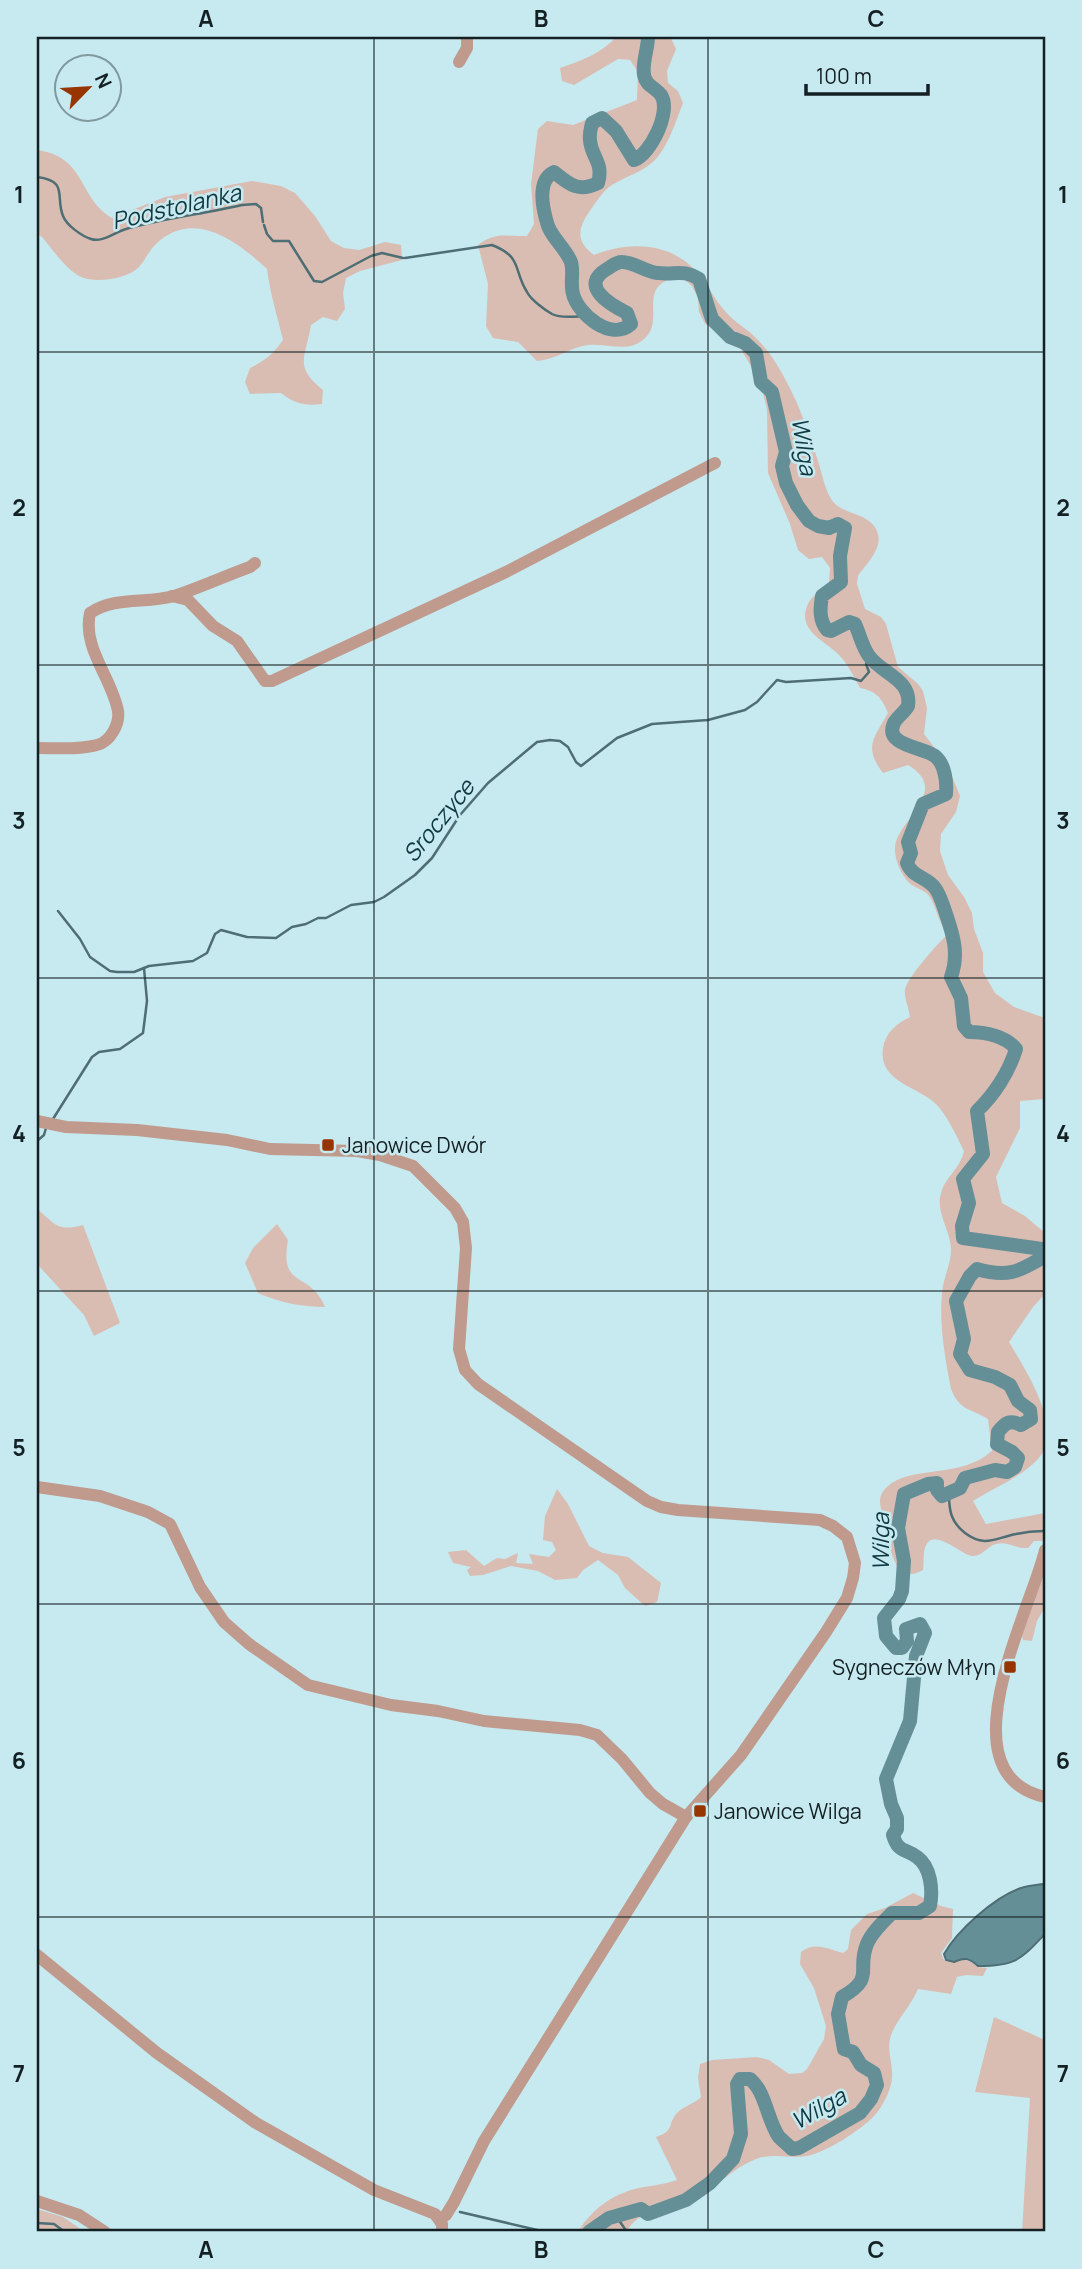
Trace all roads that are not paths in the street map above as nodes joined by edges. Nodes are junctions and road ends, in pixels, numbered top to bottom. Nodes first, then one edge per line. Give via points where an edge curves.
1 (467, 37) edge
2 (459, 62) dead end
3 (715, 463) dead end
4 (255, 563) dead end
5 (172, 596) junction
6 (37, 748) edge
7 (37, 1121) edge
8 (37, 1487) edge
9 (1045, 1550) edge
10 (1045, 1797) edge
11 (687, 1817) junction
12 (37, 1955) edge
13 (37, 2201) edge
14 (441, 2226) edge
15 (105, 2232) edge

1 - 2 street
3 - 5 street via 506,572 272,681 265,681 237,641 213,626 188,600
4 - 5 street
5 - 6 street via 106,603 90,612 95,654 119,715 112,734 97,745
7 - 11 street via 66,1128 227,1140 270,1149 357,1150 413,1166 463,1222 466,1248 458,1349 478,1384 661,1507 820,1520 842,1531 855,1563 847,1598 741,1755
8 - 11 street via 100,1496 170,1524 200,1587 224,1622 297,1679 391,1706 597,1735 650,1793
9 - 10 street via 1009,1656 994,1737 1007,1773 1024,1789
11 - 14 street via 484,2141
12 - 14 street via 157,2053 256,2123 374,2190 425,2209
13 - 15 street via 79,2215

